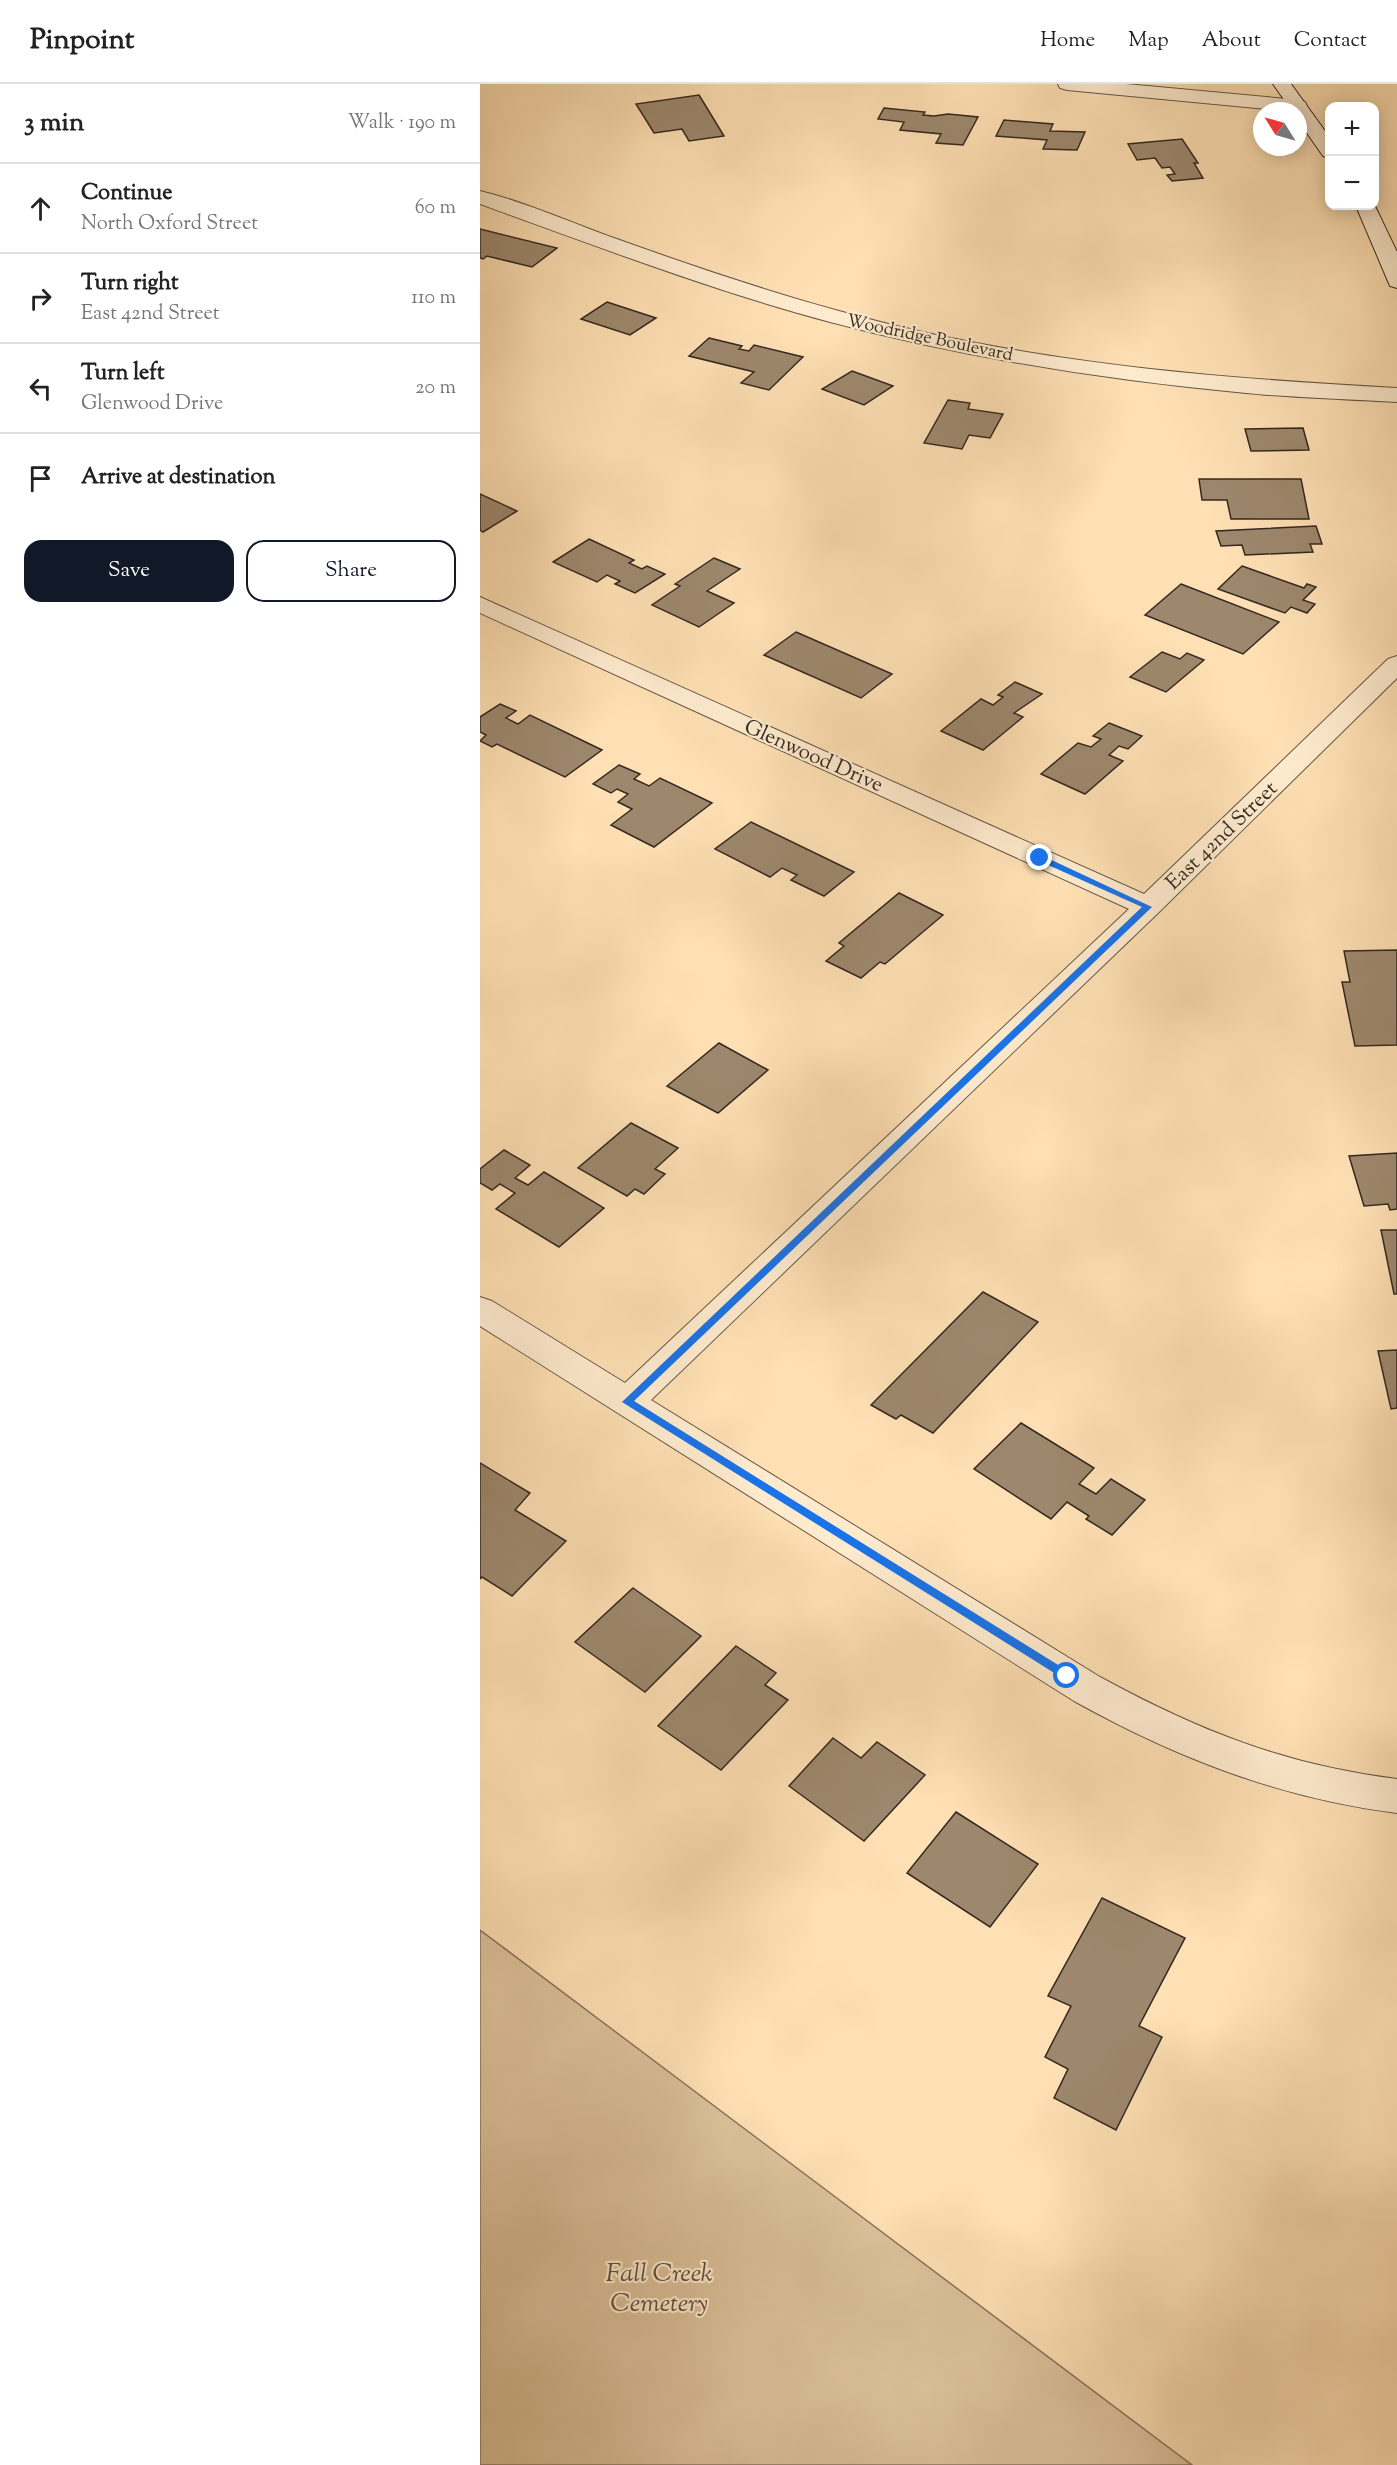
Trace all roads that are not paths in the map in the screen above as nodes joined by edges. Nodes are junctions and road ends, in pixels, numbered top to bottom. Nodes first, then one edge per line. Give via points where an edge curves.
1 (1067, 84) edge
2 (1282, 84) edge
3 (1256, 102) edge
4 (1295, 102) edge
5 (1307, 119) edge
6 (1325, 146) edge
7 (480, 197) edge
8 (1369, 210) edge
9 (1389, 236) edge
10 (1397, 282) edge
11 (1397, 394) edge
12 (480, 604) edge
13 (1397, 664) edge
14 (1148, 907) junction
15 (480, 1310) edge
16 (627, 1402) junction
17 (1397, 1796) edge

1 - 3 street
2 - 4 street
5 - 6 street
7 - 11 street, Woodridge Boulevard via 741,290 912,335 1144,376 1248,387
8 - 9 street
9 - 10 street
12 - 14 street, Glenwood Drive
13 - 14 street, East 42nd Street
14 - 16 street, East 42nd Street
15 - 16 street
16 - 17 street via 1137,1718 1192,1743 1280,1774

